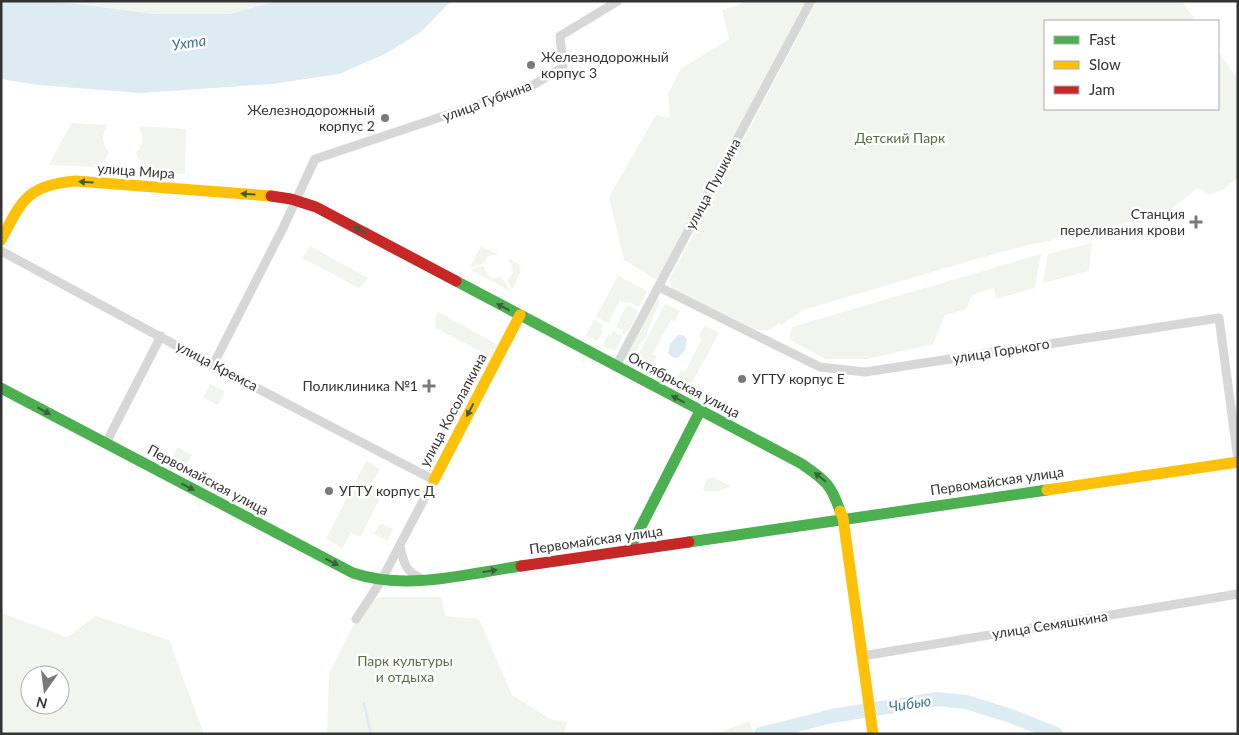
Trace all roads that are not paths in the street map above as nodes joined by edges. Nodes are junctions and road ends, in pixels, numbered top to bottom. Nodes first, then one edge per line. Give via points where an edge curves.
1 (618, 1) edge
2 (810, 1) edge
3 (297, 200) junction
4 (1, 240) edge
5 (1, 251) edge
6 (659, 287) junction
7 (520, 316) junction
8 (161, 336) junction
9 (213, 365) junction
10 (616, 366) junction
11 (1, 388) edge
12 (700, 411) junction
13 (106, 443) junction
14 (1238, 461) edge
15 (434, 480) junction
16 (843, 518) junction
17 (400, 546) junction
18 (629, 550) junction
19 (425, 580) junction
20 (381, 581) junction
21 (1238, 594) edge
22 (356, 619) dead end
23 (862, 656) junction
24 (873, 734) edge

1 - 3 street, улица Губкина via 560,36 563,67 528,88 315,159
2 - 6 street, улица Пушкина
3 -> 4 main road, улица Мира via 279,196 59,182 30,193
7 -> 3 main road, Октябрьская улица via 316,207
3 - 9 street
5 - 8 street, улица Кремса
6 - 10 street, улица Пушкина
6 - 14 street, улица Горького via 820,367 865,372 1219,318
7 - 10 main road, Октябрьская улица
7 -> 15 main road, улица Косолапкина
8 - 9 street, улица Кремса
8 - 13 street
9 - 15 street, улица Кремса
12 -> 10 main road, Октябрьская улица
11 -> 13 main road, Первомайская улица
16 -> 12 main road, Октябрьская улица via 834,492 824,479 802,464
12 - 18 main road
13 -> 20 main road, Первомайская улица via 353,573
14 - 16 main road, Первомайская улица
15 - 17 street, улица Косолапкина
16 - 18 main road, Первомайская улица
16 - 23 main road, Октябрьская улица
17 - 19 street via 404,565 412,574
17 - 20 street, улица Косолапкина
19 -> 18 main road, Первомайская улица
19 - 20 main road, Первомайская улица
20 - 22 street, улица Косолапкина
21 - 23 street, улица Семяшкина
23 - 24 main road, Октябрьская улица

